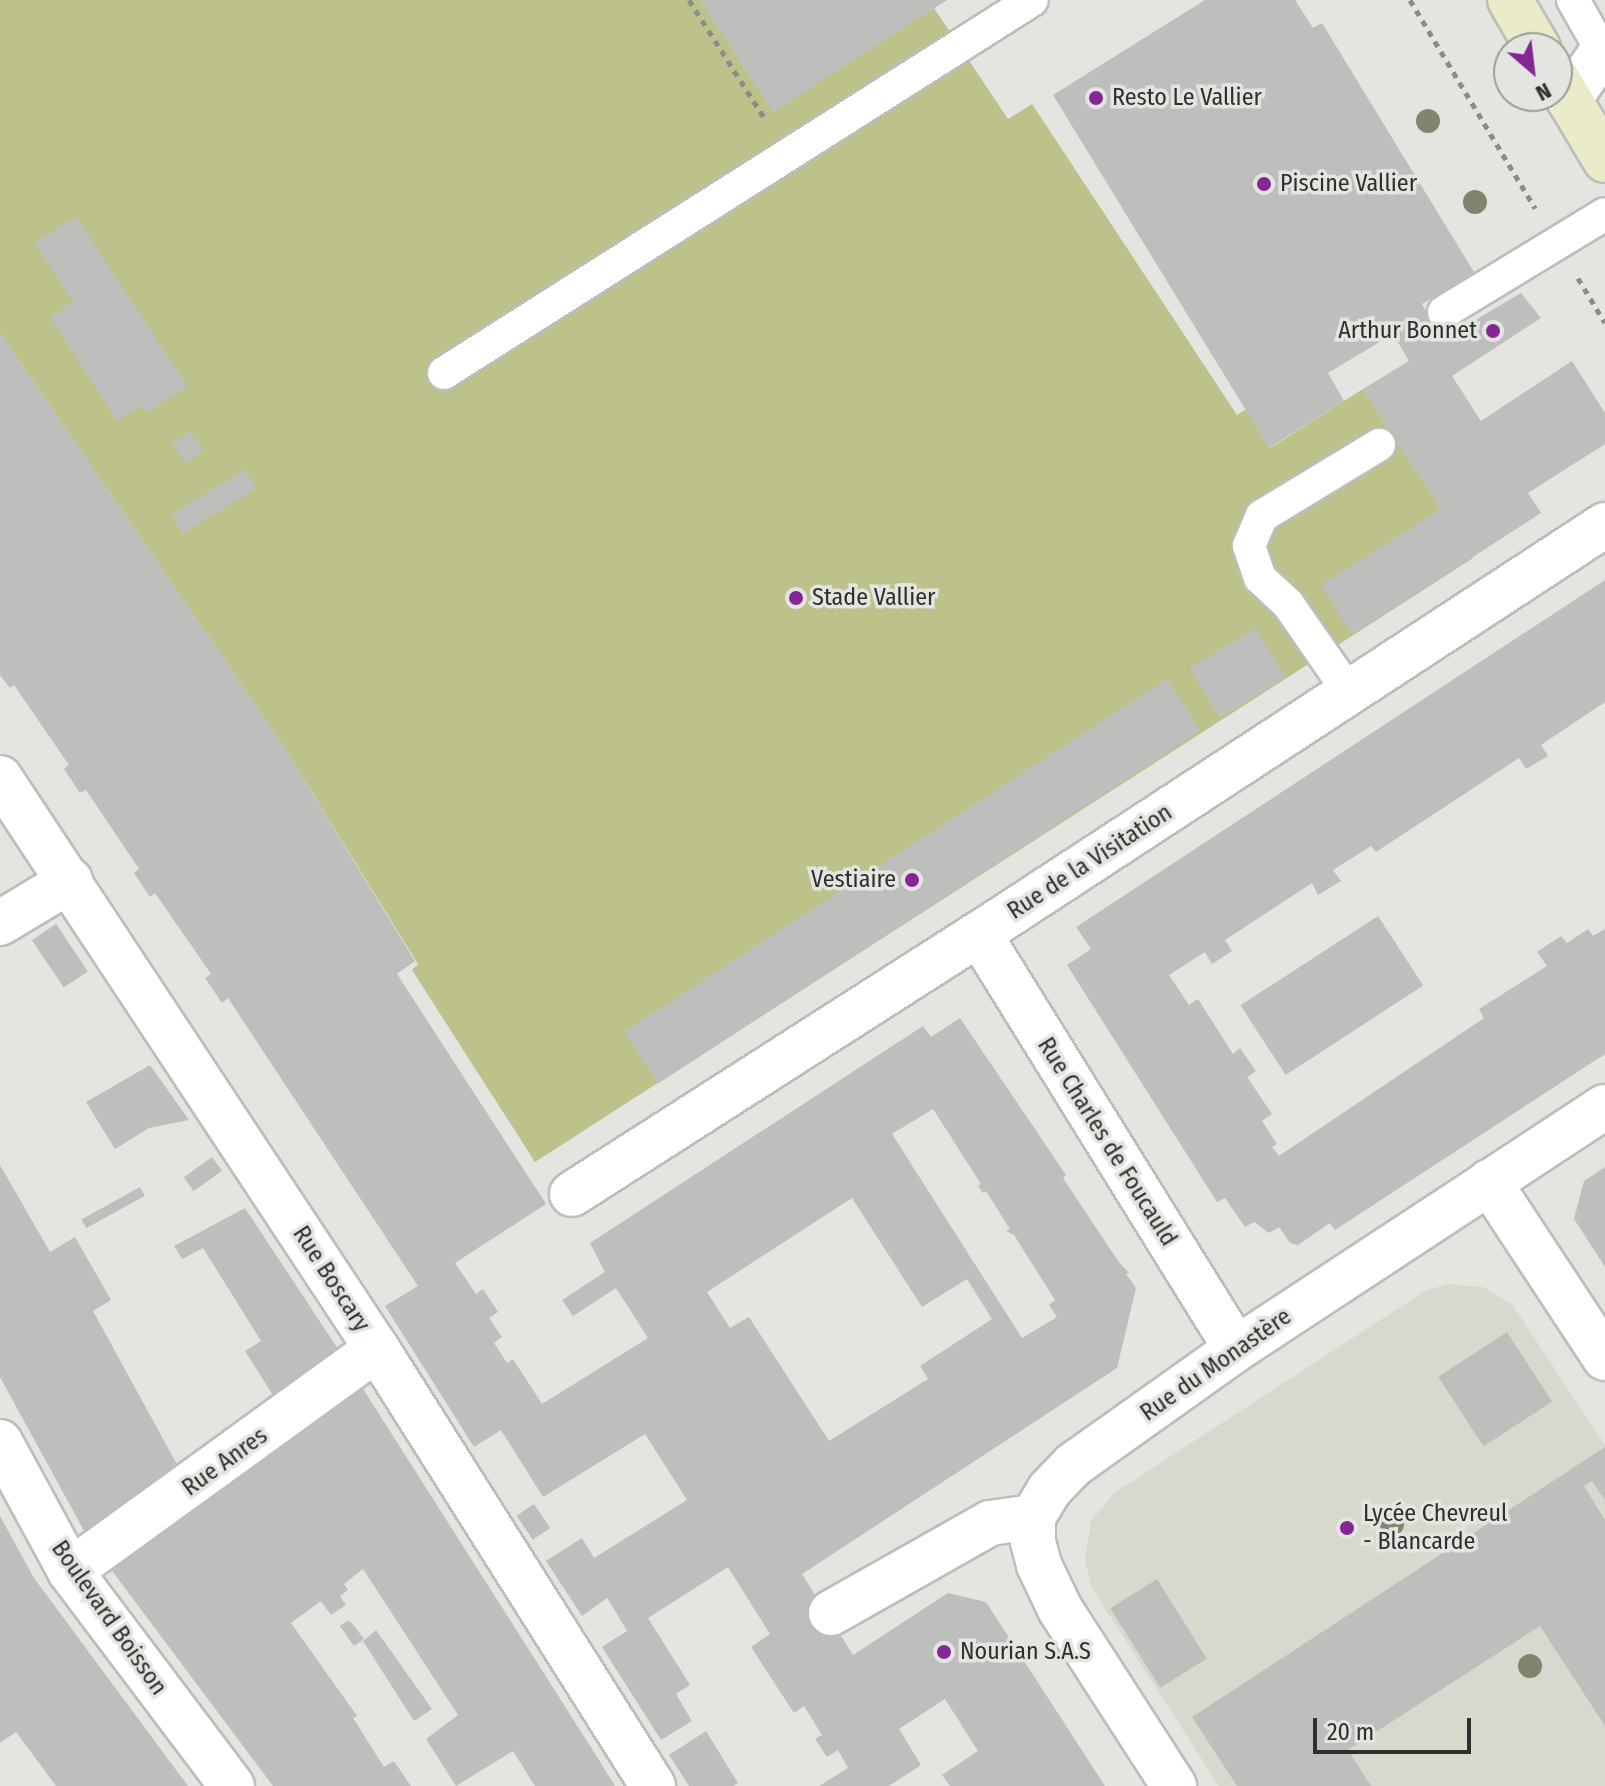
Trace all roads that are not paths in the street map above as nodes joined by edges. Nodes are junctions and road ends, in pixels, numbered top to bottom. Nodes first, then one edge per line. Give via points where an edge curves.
1 (1032, 0) edge
2 (1510, 0) edge
3 (1573, 0) edge
4 (1529, 32) edge
5 (1604, 52) edge
6 (1573, 80) edge
7 (1573, 106) edge
8 (1605, 160) edge
9 (1605, 214) edge
10 (1444, 312) dead end
11 (444, 373) dead end
12 (1379, 445) dead end
13 (1605, 525) edge
14 (1349, 692) junction
15 (0, 778) edge
16 (70, 881) junction
17 (0, 923) edge
18 (979, 934) junction
19 (1605, 1107) edge
20 (1489, 1182) junction
21 (572, 1194) dead end
22 (377, 1349) junction
23 (1236, 1349) junction
24 (1605, 1358) edge
25 (0, 1442) edge
26 (1033, 1517) junction
27 (70, 1571) junction
28 (831, 1613) dead end
29 (232, 1786) edge
30 (653, 1786) edge
31 (1174, 1786) edge

1 - 11 lane
2 - 4 main road
3 - 5 lane
5 - 6 street
7 - 8 main road
9 - 10 lane
12 - 14 lane via 1262,516 1249,546 1260,578 1288,604
13 - 14 street, Rue de la Visitation
14 - 18 street, Rue de la Visitation
15 - 16 street, Rue Boscary
16 - 17 street
16 - 22 street, Rue Boscary
18 - 21 street, Rue de la Visitation
18 - 23 street, Rue Charles de Foucauld
19 - 20 street, Rue du Monastère
20 - 23 street, Rue du Monastère
20 - 24 street
22 - 27 street, Rue Anres
22 - 30 street, Rue Boscary
23 - 26 street, Rue du Monastère via 1073,1465
25 - 27 street, Boulevard Boisson
26 - 28 street via 990,1523
26 - 31 street via 1039,1565 1060,1609
27 - 29 street, Boulevard Boisson

